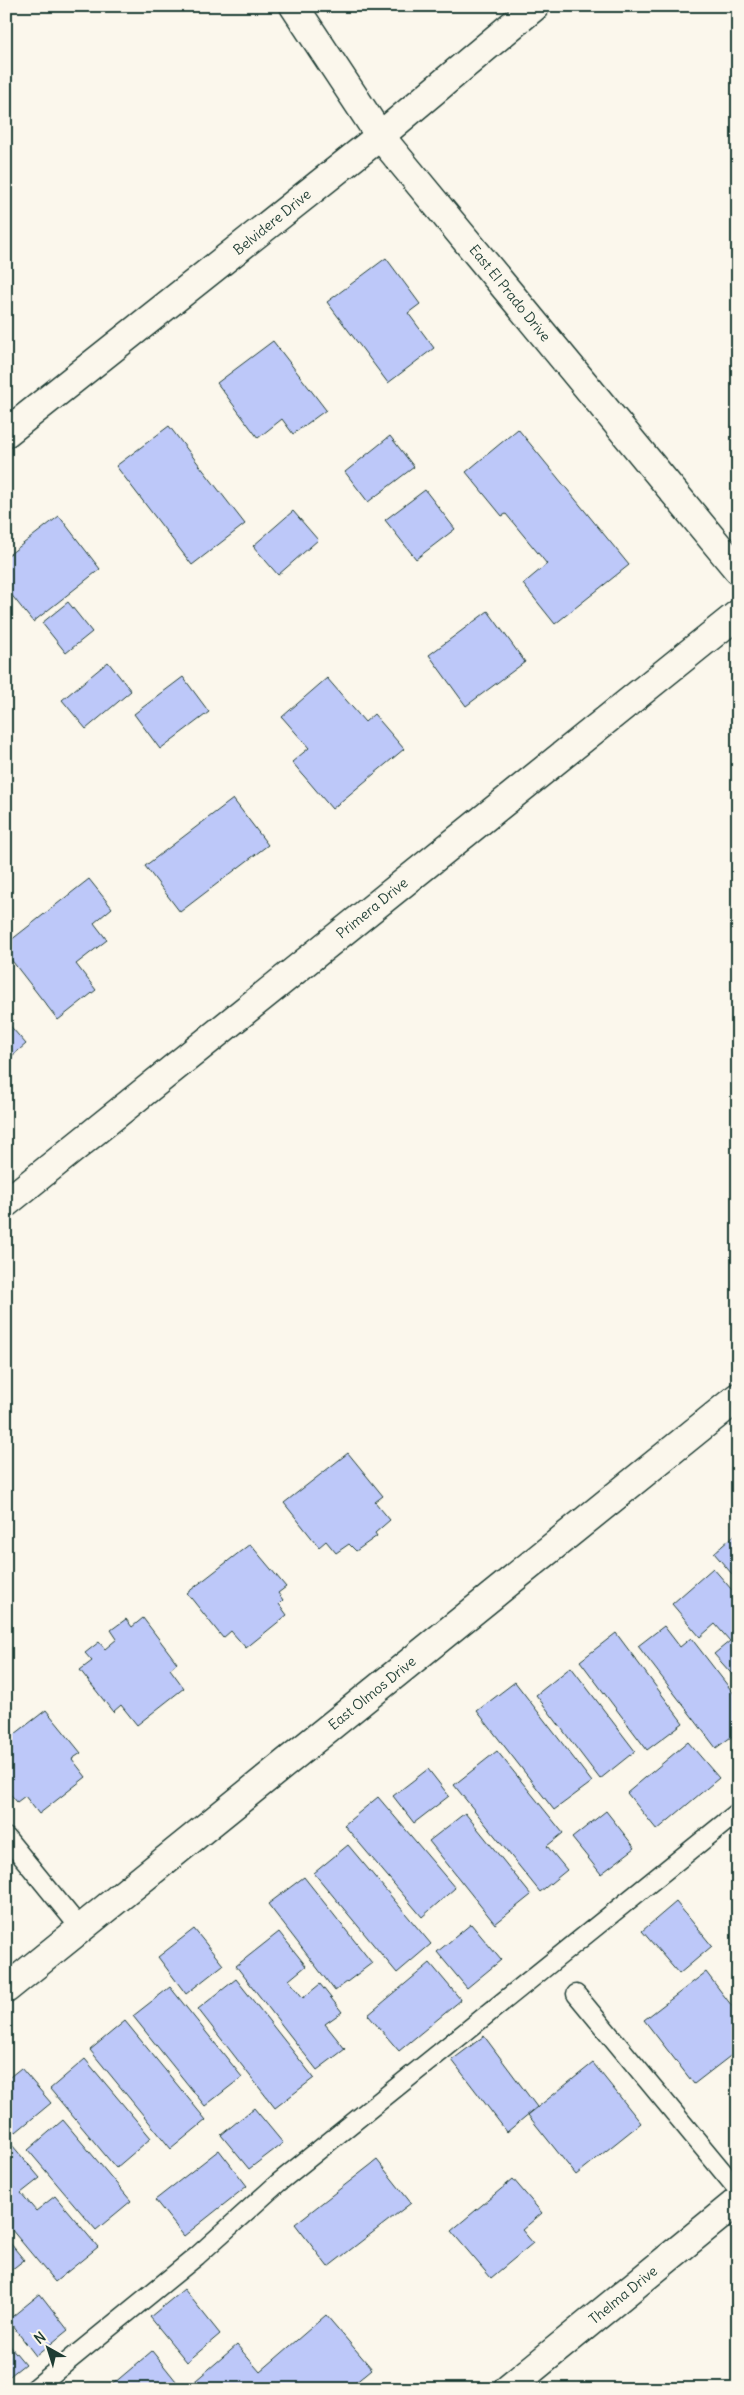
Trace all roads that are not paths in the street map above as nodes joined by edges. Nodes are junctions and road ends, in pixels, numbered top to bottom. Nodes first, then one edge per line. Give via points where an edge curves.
1 (294, 6) edge
2 (535, 6) edge
3 (380, 136) junction
4 (6, 433) edge
5 (738, 570) edge
6 (738, 614) edge
7 (6, 1203) edge
8 (738, 1397) edge
9 (738, 1812) edge
10 (6, 1837) edge
11 (81, 1928) junction
12 (6, 1989) edge
13 (576, 1994) dead end
14 (738, 2190) edge
15 (738, 2201) edge
16 (34, 2389) edge
17 (508, 2389) edge

1 - 3 street, East El Prado Drive
2 - 3 street, Belvidere Drive
3 - 4 street, Belvidere Drive
3 - 5 street, East El Prado Drive
6 - 7 street, Primera Drive
8 - 11 street, East Olmos Drive
9 - 16 lane via 278,2183 197,2256
10 - 11 lane
11 - 12 street, East Olmos Drive
13 - 14 lane
15 - 17 street, Thelma Drive

